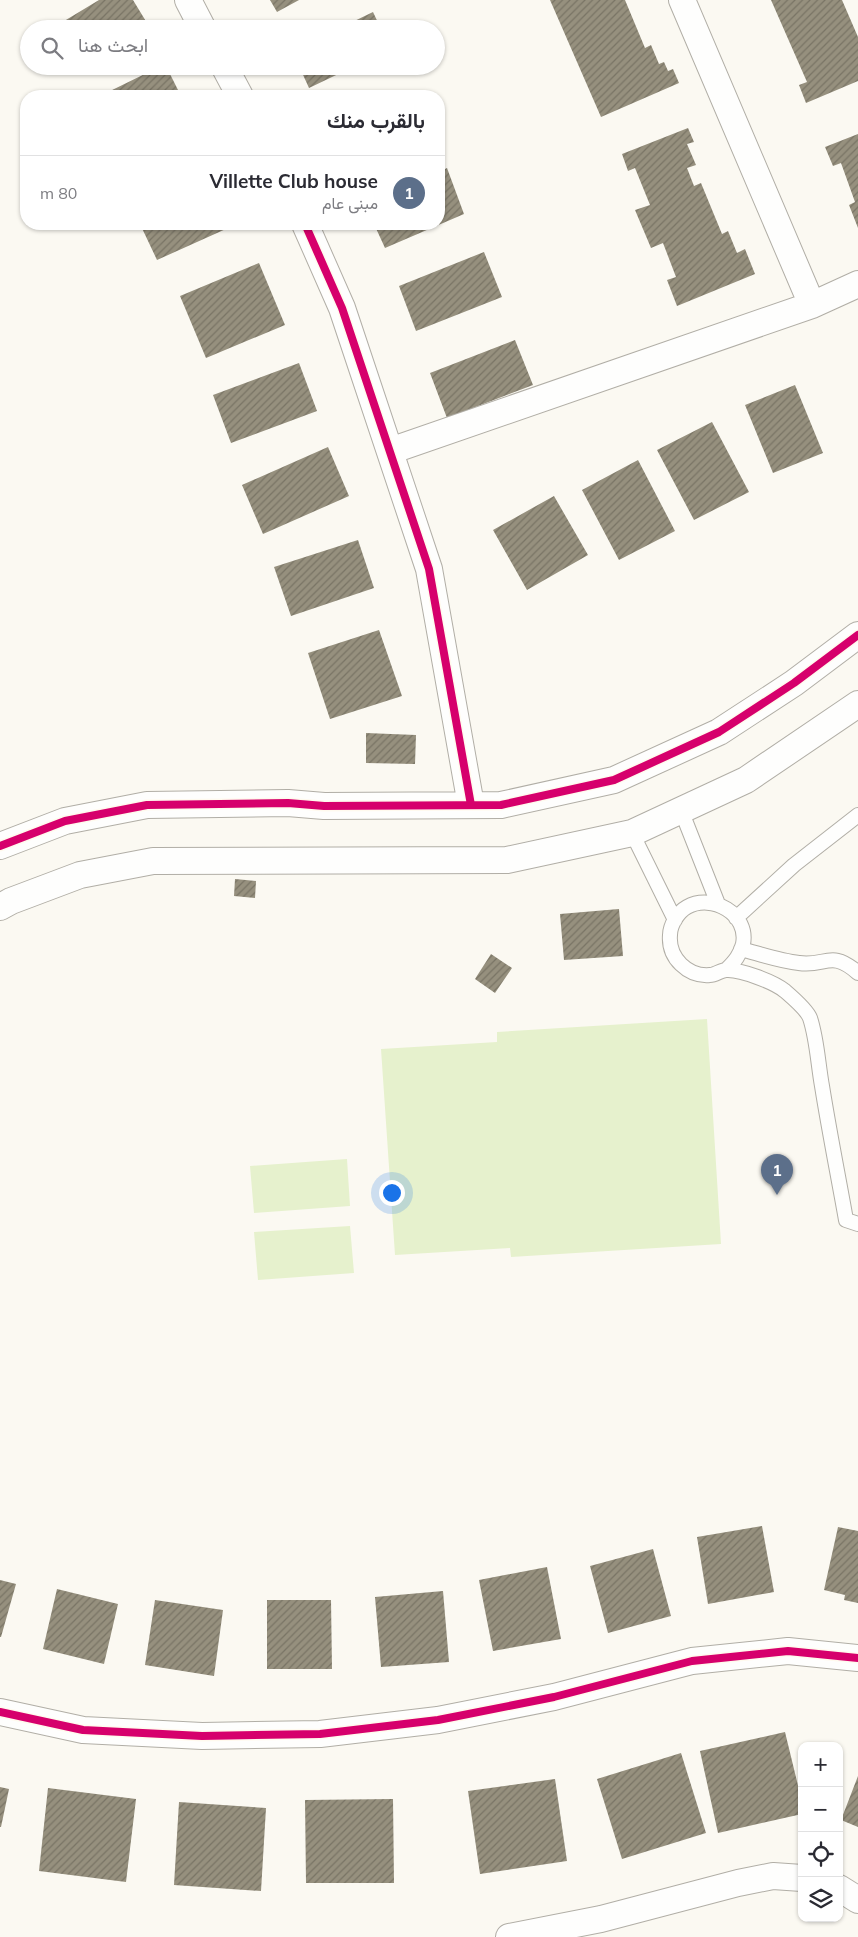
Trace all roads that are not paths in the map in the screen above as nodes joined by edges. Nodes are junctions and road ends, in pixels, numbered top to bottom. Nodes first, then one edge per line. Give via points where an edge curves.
1 (188, 0) edge
2 (682, 0) edge
3 (198, 20) edge
4 (229, 75) edge
5 (237, 90) edge
6 (308, 230) edge
7 (858, 284) edge
8 (812, 304) junction
9 (390, 451) junction
10 (858, 635) edge
11 (858, 704) edge
12 (471, 805) junction
13 (682, 810) junction
14 (858, 815) edge
15 (632, 833) junction
16 (0, 846) edge
17 (718, 904) junction
18 (0, 907) edge
19 (736, 918) junction
20 (675, 920) junction
21 (741, 949) junction
22 (727, 969) junction
23 (858, 973) edge
24 (858, 1224) edge
25 (858, 1658) edge
26 (0, 1712) edge
27 (798, 1878) edge
28 (843, 1891) edge
29 (858, 1900) edge
30 (509, 1937) edge

1 - 3 street
2 - 8 street
4 - 5 street
6 - 9 street via 342,308
7 - 8 street
8 - 9 street
9 - 12 street via 429,569
10 - 12 street via 794,683 719,732 614,780 501,805
11 - 13 street via 746,780
12 - 16 street via 324,806 288,803 148,806 65,822
13 - 15 street
13 - 17 lane
14 - 19 lane
15 - 18 street via 507,860 153,861 80,875
15 - 20 lane
17 - 19 lane
17 - 20 lane via 701,902 686,907
19 - 21 lane via 741,926
20 - 22 lane via 670,935 672,952 681,965 695,974 711,975
21 - 22 lane via 738,958
21 - 23 lane via 800,964 829,959 849,965
22 - 24 lane via 765,980 784,990 810,1017 846,1220
25 - 26 street via 788,1651 692,1661 554,1697 438,1720 320,1734 202,1736 83,1730
27 - 30 street via 773,1876 738,1883 601,1919
28 - 29 street

